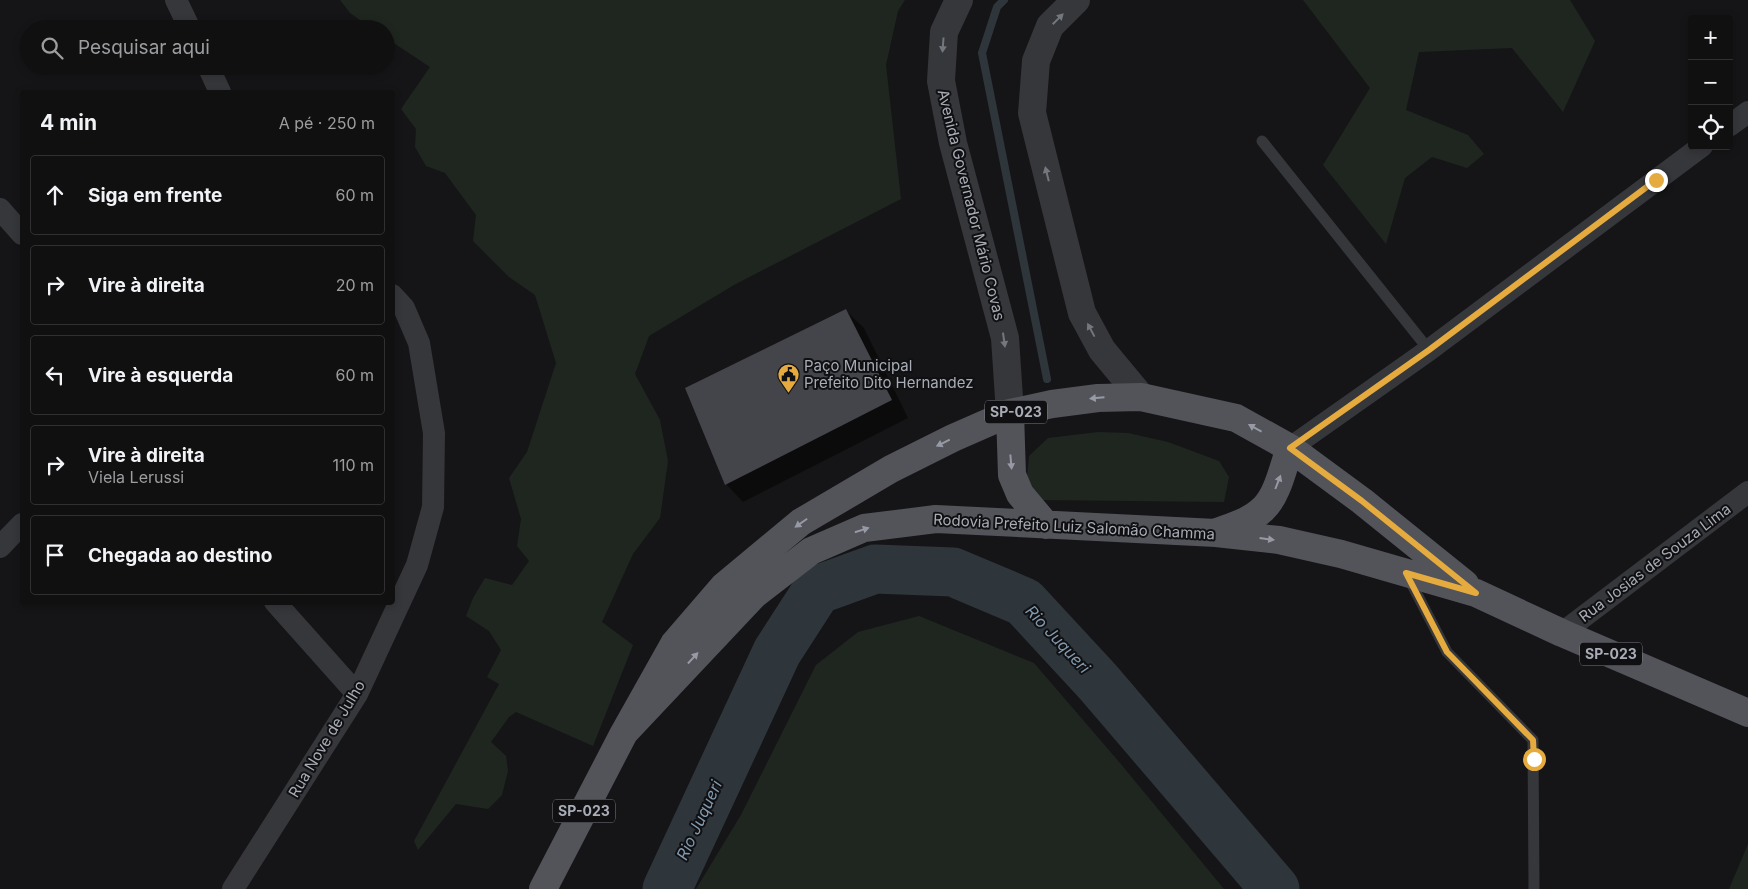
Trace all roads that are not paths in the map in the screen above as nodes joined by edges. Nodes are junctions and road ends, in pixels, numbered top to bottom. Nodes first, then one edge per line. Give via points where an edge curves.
1 (176, 0) edge
2 (959, 0) edge
3 (1076, 0) edge
4 (186, 20) edge
5 (212, 75) edge
6 (219, 90) edge
7 (1748, 112) edge
8 (1733, 123) edge
9 (1262, 142) dead end
10 (1697, 150) edge
11 (0, 209) edge
12 (20, 232) edge
13 (395, 298) edge
14 (1429, 350) junction
15 (1141, 397) junction
16 (1010, 413) junction
17 (1290, 448) junction
18 (1748, 492) edge
19 (1046, 525) junction
20 (20, 526) edge
21 (1216, 533) junction
22 (0, 547) edge
23 (1406, 573) junction
24 (1476, 593) junction
25 (277, 605) edge
26 (1562, 633) junction
27 (357, 694) junction
28 (1748, 713) edge
29 (624, 733) junction
30 (233, 889) edge
31 (543, 889) edge
32 (1534, 889) edge

1 - 4 street
2 -> 16 street, Avenida Governador Mário Covas via 944,32 940,81 953,143 1005,338
15 -> 3 street via 1102,350 1082,313 1032,113 1036,61 1050,26
5 - 6 street
7 - 8 street
9 - 14 lane
10 - 14 street
11 - 12 street
13 - 27 street, Rua Nove de Julho via 404,308 419,342 434,433 433,507 417,565
14 - 17 street
15 -> 16 main road, Rodovia Prefeito Luiz Salomão Chamma / SP-023 via 1098,398
17 -> 15 main road, Rodovia Prefeito Luiz Salomão Chamma / SP-023 via 1236,418
16 -> 19 main road, SP-023 via 1012,475 1020,494
16 -> 29 main road, Rodovia Prefeito Luiz Salomão Chamma / SP-023 via 891,469 801,522 724,586 674,644
21 -> 17 main road, SP-023 via 1245,521 1263,509 1273,496
17 - 24 main road, Rodovia Prefeito Luiz Salomão Chamma / SP-023
18 - 26 street, Rua Josias de Souza Lima
19 - 21 main road, Rodovia Prefeito Luiz Salomão Chamma / SP-023
29 -> 19 main road, Rodovia Prefeito Luiz Salomão Chamma / SP-023 via 754,594 811,551 864,528 936,519
20 - 22 street
21 -> 23 main road, Rodovia Prefeito Luiz Salomão Chamma / SP-023 via 1279,540
23 - 24 main road, Rodovia Prefeito Luiz Salomão Chamma / SP-023
23 - 32 lane via 1447,652 1533,740
24 - 26 main road, Rodovia Prefeito Luiz Salomão Chamma / SP-023
25 - 27 street
26 - 28 main road, Rodovia Prefeito Luiz Salomão Chamma / SP-023
27 - 30 street, Rua Nove de Julho
29 - 31 main road, Rodovia Prefeito Luiz Salomão Chamma / SP-023

